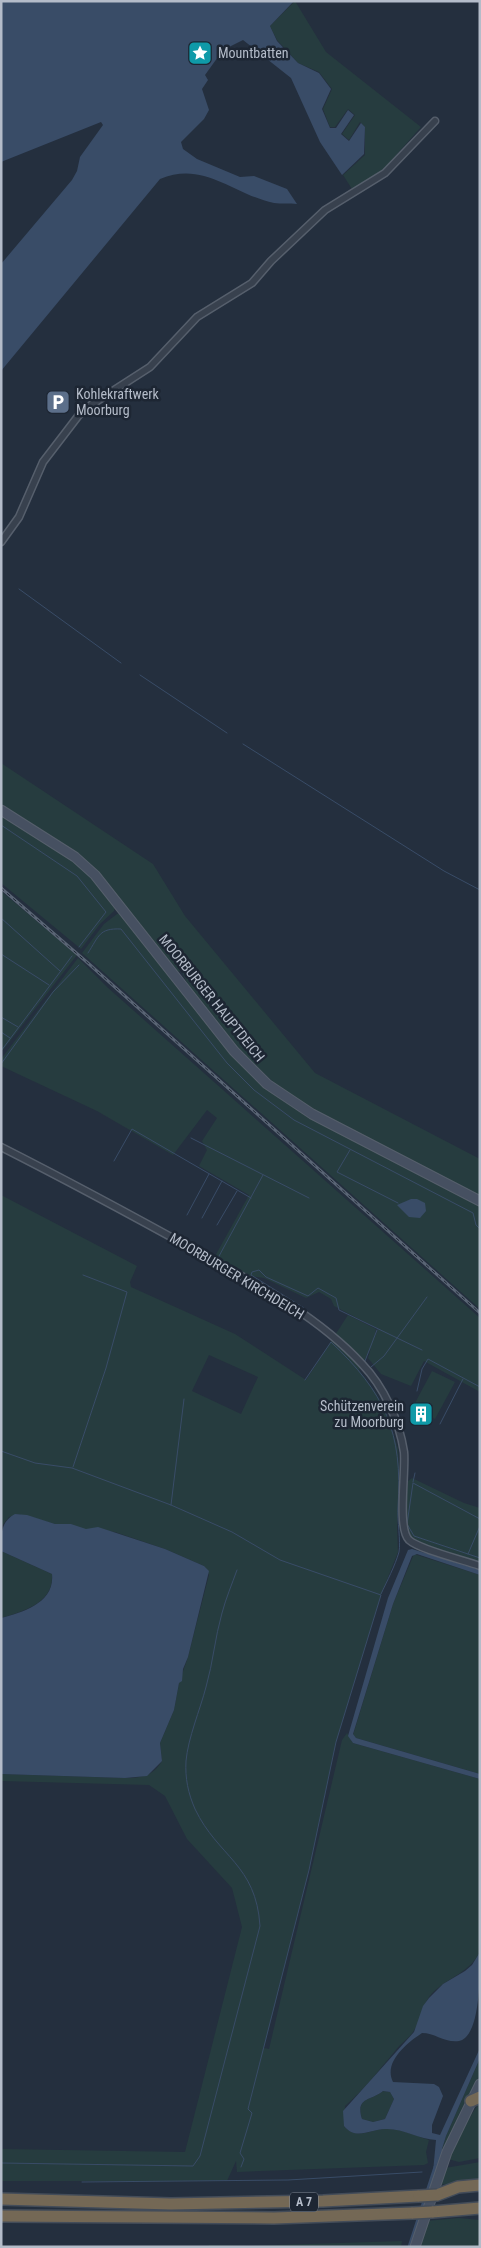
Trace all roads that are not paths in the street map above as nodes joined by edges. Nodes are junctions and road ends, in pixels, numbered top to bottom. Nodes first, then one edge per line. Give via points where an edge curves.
1 (435, 121) dead end
2 (1, 542) edge
3 (1, 810) edge
4 (1, 1147) edge
5 (480, 1201) edge
6 (480, 1566) edge
7 (480, 2084) edge
8 (475, 2099) edge
9 (480, 2184) edge
10 (480, 2192) edge
11 (437, 2195) junction
12 (1, 2199) edge
13 (480, 2208) edge
14 (456, 2210) junction
15 (1, 2216) edge
16 (480, 2216) edge
17 (415, 2247) edge

1 - 2 street via 385,173 325,210 271,260 252,283 197,317 150,367 79,415 43,462 19,517
3 - 5 main road, MOORBURGER HAUPTDEICH via 75,857 95,875 234,1051 276,1091 312,1114
4 - 6 street, MOORBURGER KIRCHDEICH via 93,1193 215,1261 268,1292 340,1342 364,1366 386,1398 400,1431 406,1472 404,1534 417,1545
7 - 8 main road
8 - 17 main road via 447,2152
9 - 11 highway via 458,2187
10 - 11 highway, A 7
11 - 12 highway, A 7, bridge via 171,2204
13 - 14 highway, A 7
14 - 15 highway, A 7, bridge via 274,2218
14 - 16 highway

